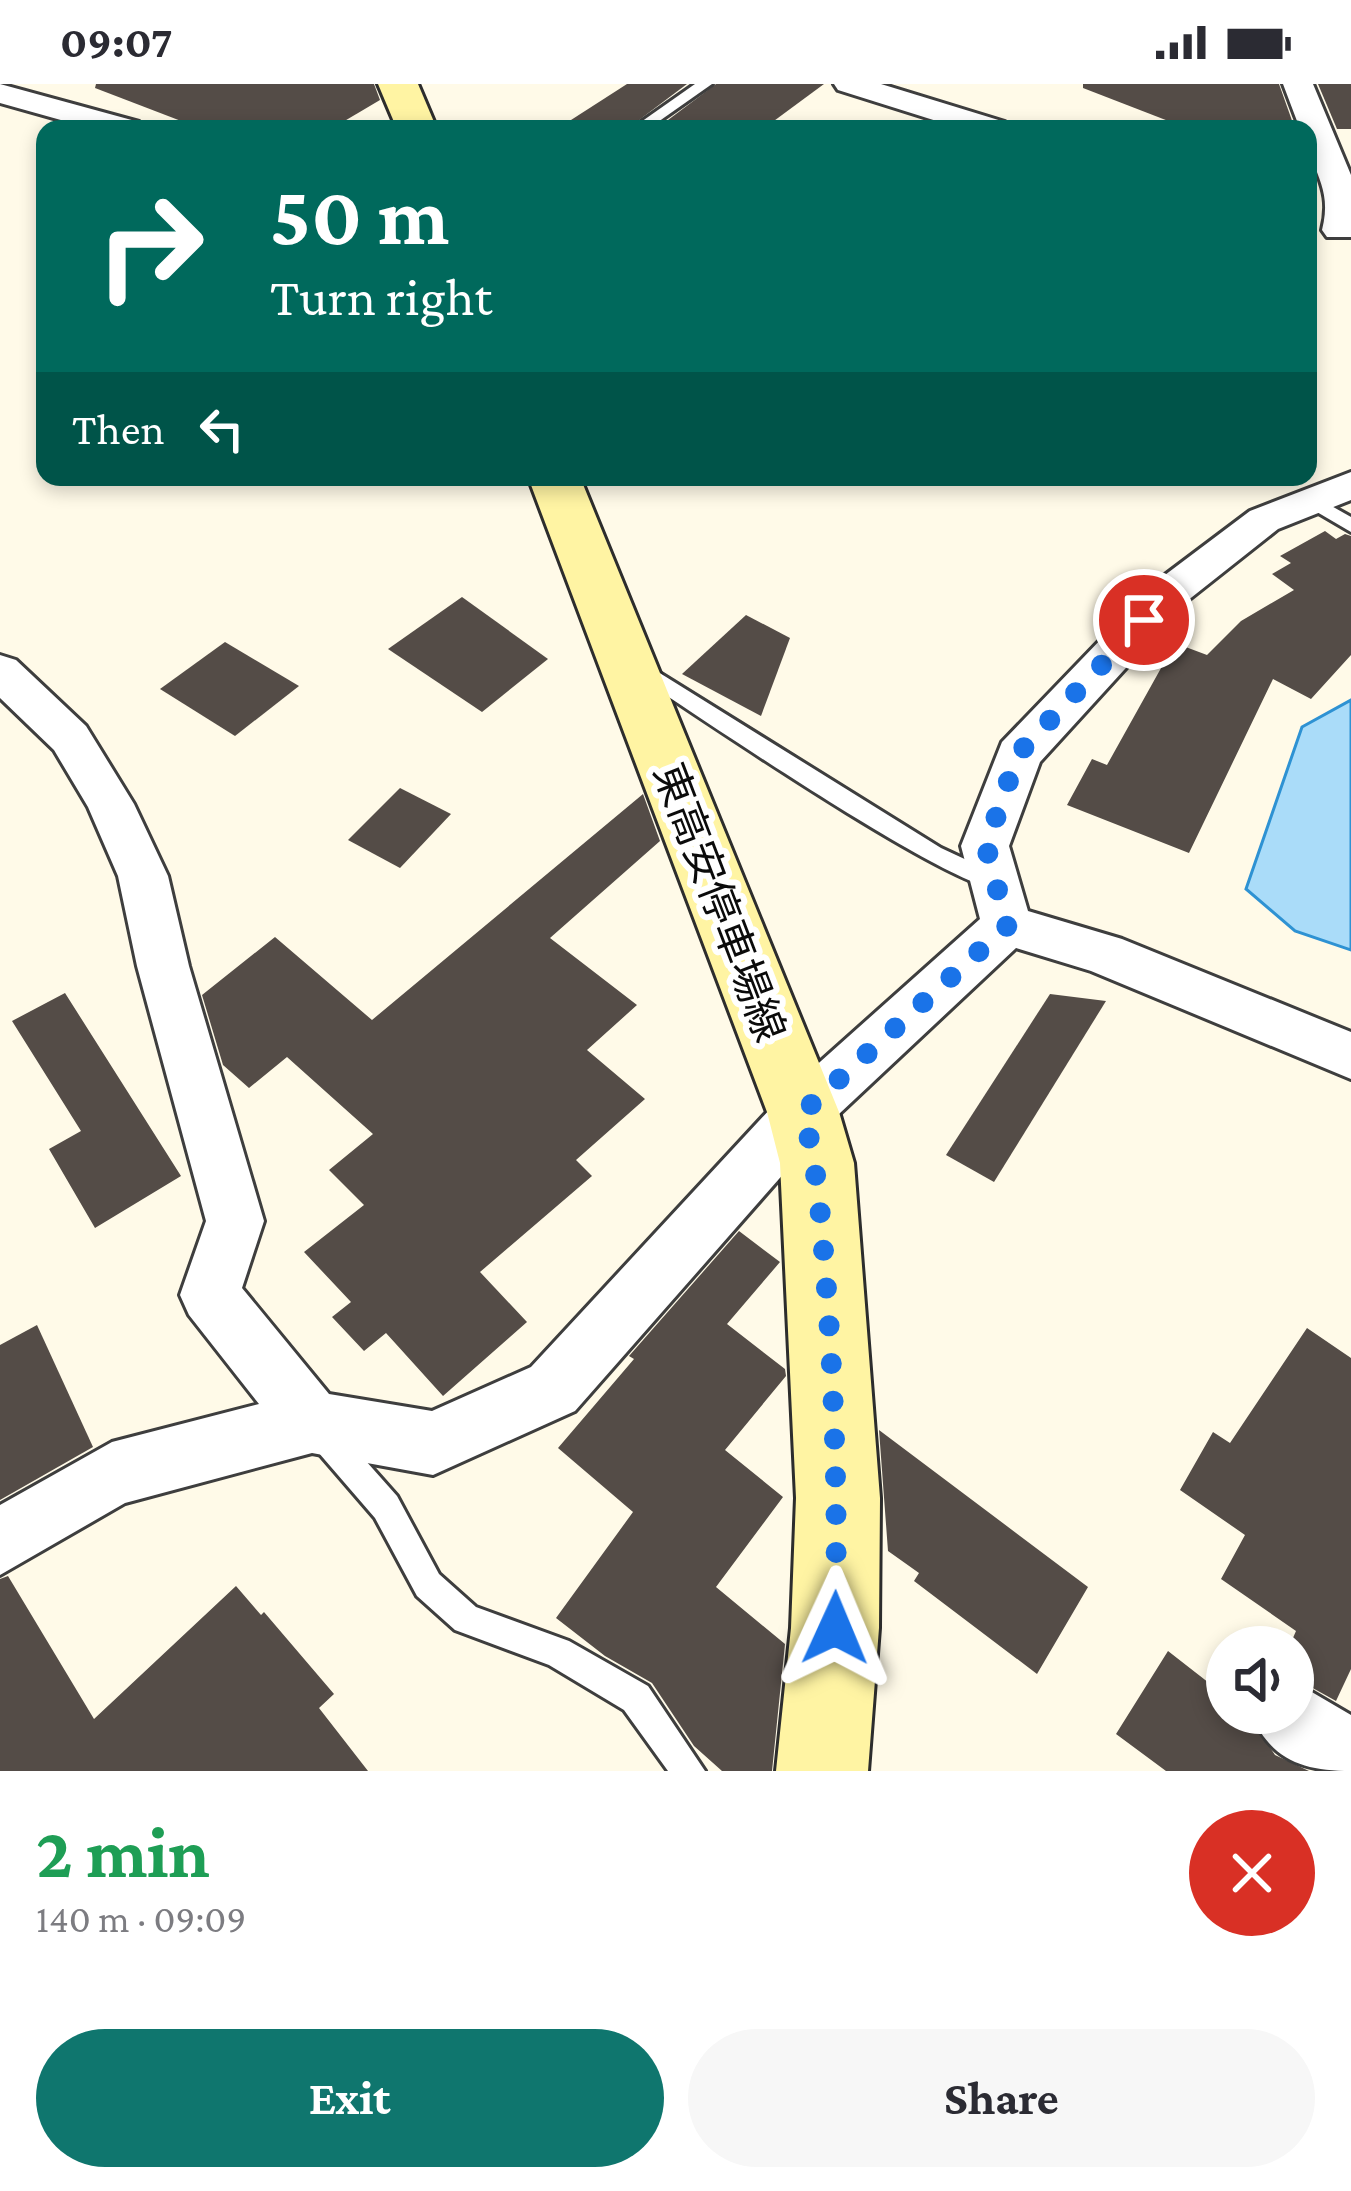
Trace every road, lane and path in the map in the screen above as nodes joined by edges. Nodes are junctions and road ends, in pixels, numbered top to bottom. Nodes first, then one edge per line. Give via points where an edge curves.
1 (398, 84) edge
2 (705, 84) edge
3 (849, 84) edge
4 (1298, 84) edge
5 (0, 93) edge
6 (96, 120) edge
7 (413, 120) edge
8 (651, 120) edge
9 (965, 120) edge
10 (1313, 120) edge
11 (1317, 131) edge
12 (1332, 230) edge
13 (558, 486) edge
14 (1331, 493) edge
15 (1351, 526) edge
16 (625, 659) junction
17 (0, 671) edge
18 (1001, 904) junction
19 (1351, 1056) edge
20 (803, 1112) junction
21 (312, 1422) junction
22 (0, 1542) edge
23 (1314, 1732) edge
24 (1351, 1757) edge
25 (688, 1771) edge
26 (822, 1771) edge

1 - 7 main road
2 - 8 lane
3 - 9 street
4 - 10 street
5 - 6 street
11 - 12 street via 1346,203
13 - 16 main road, 東高安停車場線
14 - 15 lane
14 - 18 street via 1264,520 1172,591 1018,754 986,846
16 - 18 lane
16 - 20 main road, 東高安停車場線
17 - 21 street via 70,738 143,876 235,1221 210,1295
18 - 19 street
18 - 20 street
20 - 21 street via 554,1389 433,1443
20 - 26 main road, 東高安停車場線 via 817,1163 838,1498
21 - 22 street via 112,1474
21 - 25 lane via 386,1507 428,1585 466,1619 558,1652 636,1698
23 - 24 street

